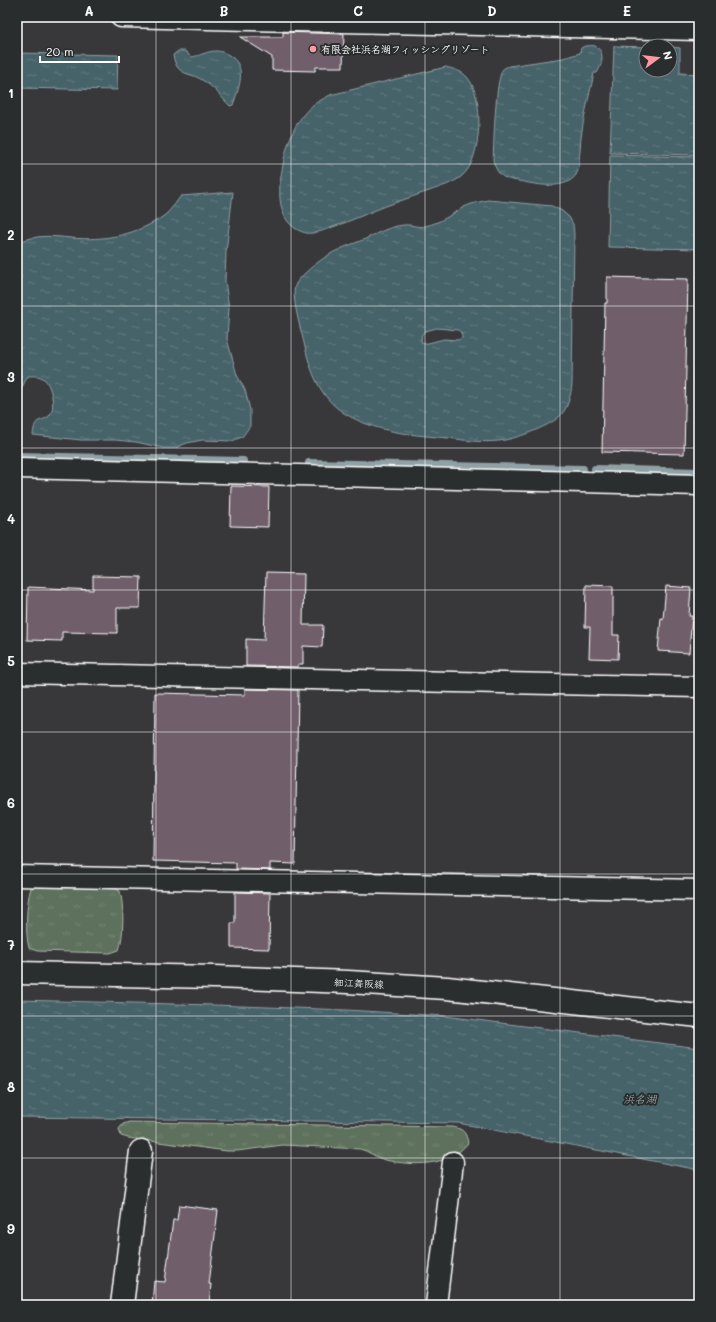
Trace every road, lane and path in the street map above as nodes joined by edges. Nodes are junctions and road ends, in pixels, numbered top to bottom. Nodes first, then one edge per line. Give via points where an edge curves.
1 (121, 17) edge
2 (699, 30) edge
3 (17, 468) edge
4 (699, 485) edge
5 (17, 673) edge
6 (699, 688) edge
7 (17, 876) edge
8 (699, 890) edge
9 (17, 973) edge
10 (699, 1016) edge
11 (141, 1151) dead end
12 (453, 1162) dead end
13 (122, 1305) edge
14 (436, 1305) edge

1 - 2 street
3 - 4 street
5 - 6 street
7 - 8 street
9 - 10 main road, 細江舞阪線 via 348,982 440,988
11 - 13 main road
12 - 14 street

